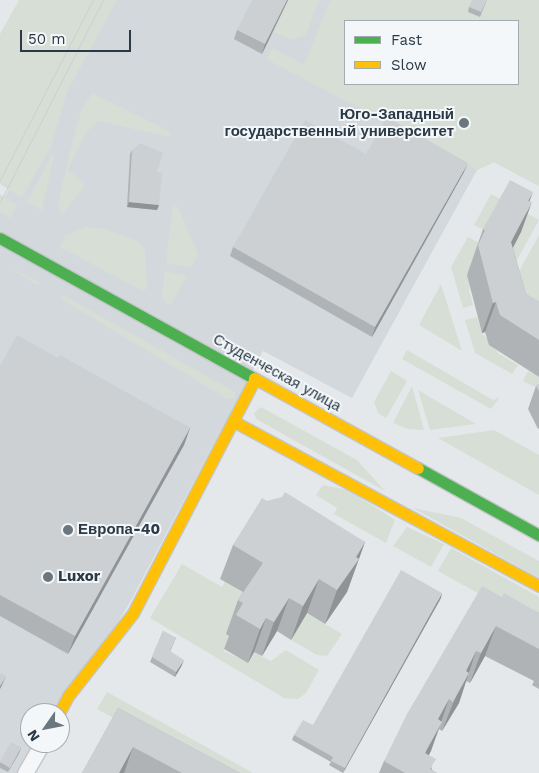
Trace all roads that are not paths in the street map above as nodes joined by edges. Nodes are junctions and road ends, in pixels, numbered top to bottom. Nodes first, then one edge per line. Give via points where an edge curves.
1 (0, 238) edge
2 (255, 379) junction
3 (233, 421) junction
4 (539, 535) edge
5 (539, 586) edge
6 (65, 703) edge
7 (36, 753) edge
8 (25, 773) edge

1 - 2 street, Студенческая улица
2 - 3 street
2 - 4 street, Студенческая улица
3 - 5 street
3 - 6 street via 133,613
7 - 8 street

